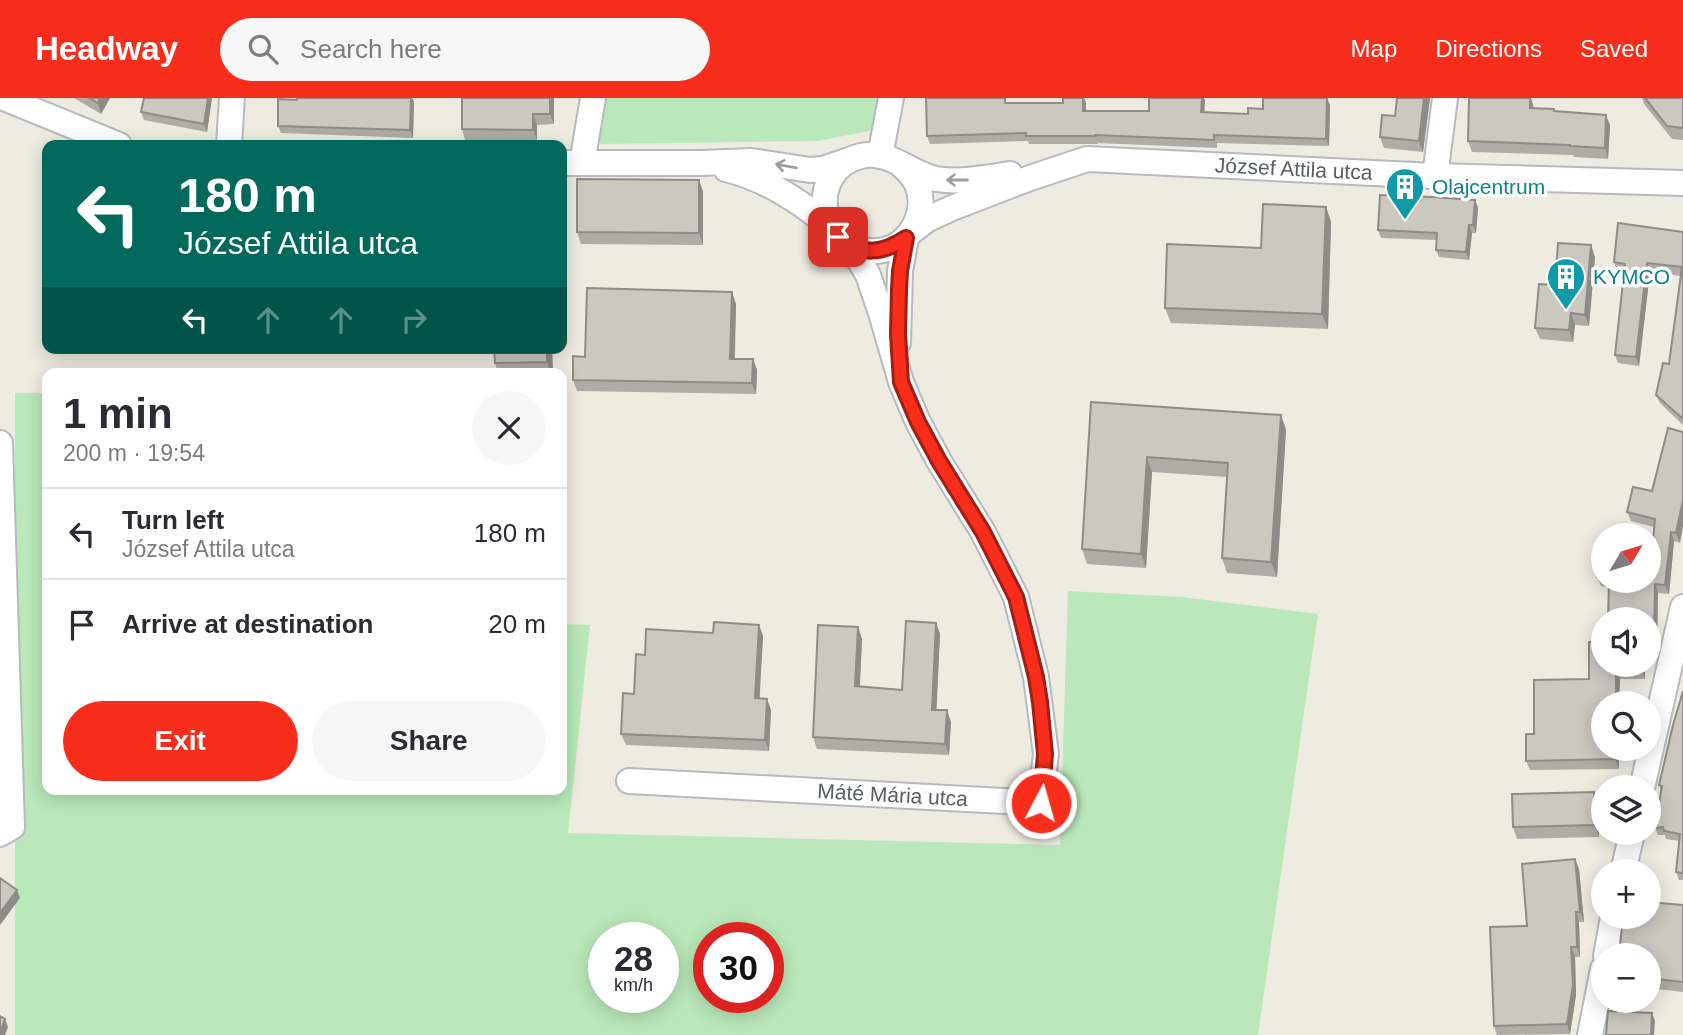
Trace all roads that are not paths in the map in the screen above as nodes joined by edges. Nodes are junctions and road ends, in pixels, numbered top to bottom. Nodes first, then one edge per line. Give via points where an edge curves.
1 (4, 98) edge
2 (232, 98) edge
3 (593, 98) edge
4 (891, 98) edge
5 (1445, 98) edge
6 (107, 140) edge
7 (229, 140) edge
8 (852, 159) junction
9 (890, 160) junction
10 (1073, 162) junction
11 (572, 163) edge
12 (702, 163) junction
13 (1436, 176) junction
14 (1683, 183) edge
15 (830, 226) junction
16 (909, 234) junction
17 (848, 245) junction
18 (901, 382) junction
19 (0, 443) edge
20 (1683, 607) edge
21 (1645, 775) edge
22 (629, 781) dead end
23 (0, 834) edge
24 (1594, 1013) edge
25 (1590, 1035) edge

1 - 6 street
2 - 7 street
3 - 11 street
4 - 9 street
5 - 13 street
8 - 9 street, József Attila utca
8 -> 12 street, József Attila utca via 810,170 751,161
8 - 15 street via 831,178 825,193
10 -> 9 street, József Attila utca via 967,180 934,178
9 - 16 street via 910,173 917,184 920,210
10 - 13 street, József Attila utca via 1087,159
10 - 16 street, József Attila utca via 952,208
11 - 12 street
12 - 15 street via 775,187
13 - 14 street, József Attila utca
15 - 17 street
16 - 17 street, József Attila utca via 893,247 878,251
16 - 18 street, Máté Mária utca via 900,271
17 - 18 street, Máté Mária utca via 868,275
18 - 22 street, Máté Mária utca via 918,422 1016,597 1040,702 1045,754 1041,803
19 - 23 street via 12,827
20 - 21 street
24 - 25 street

